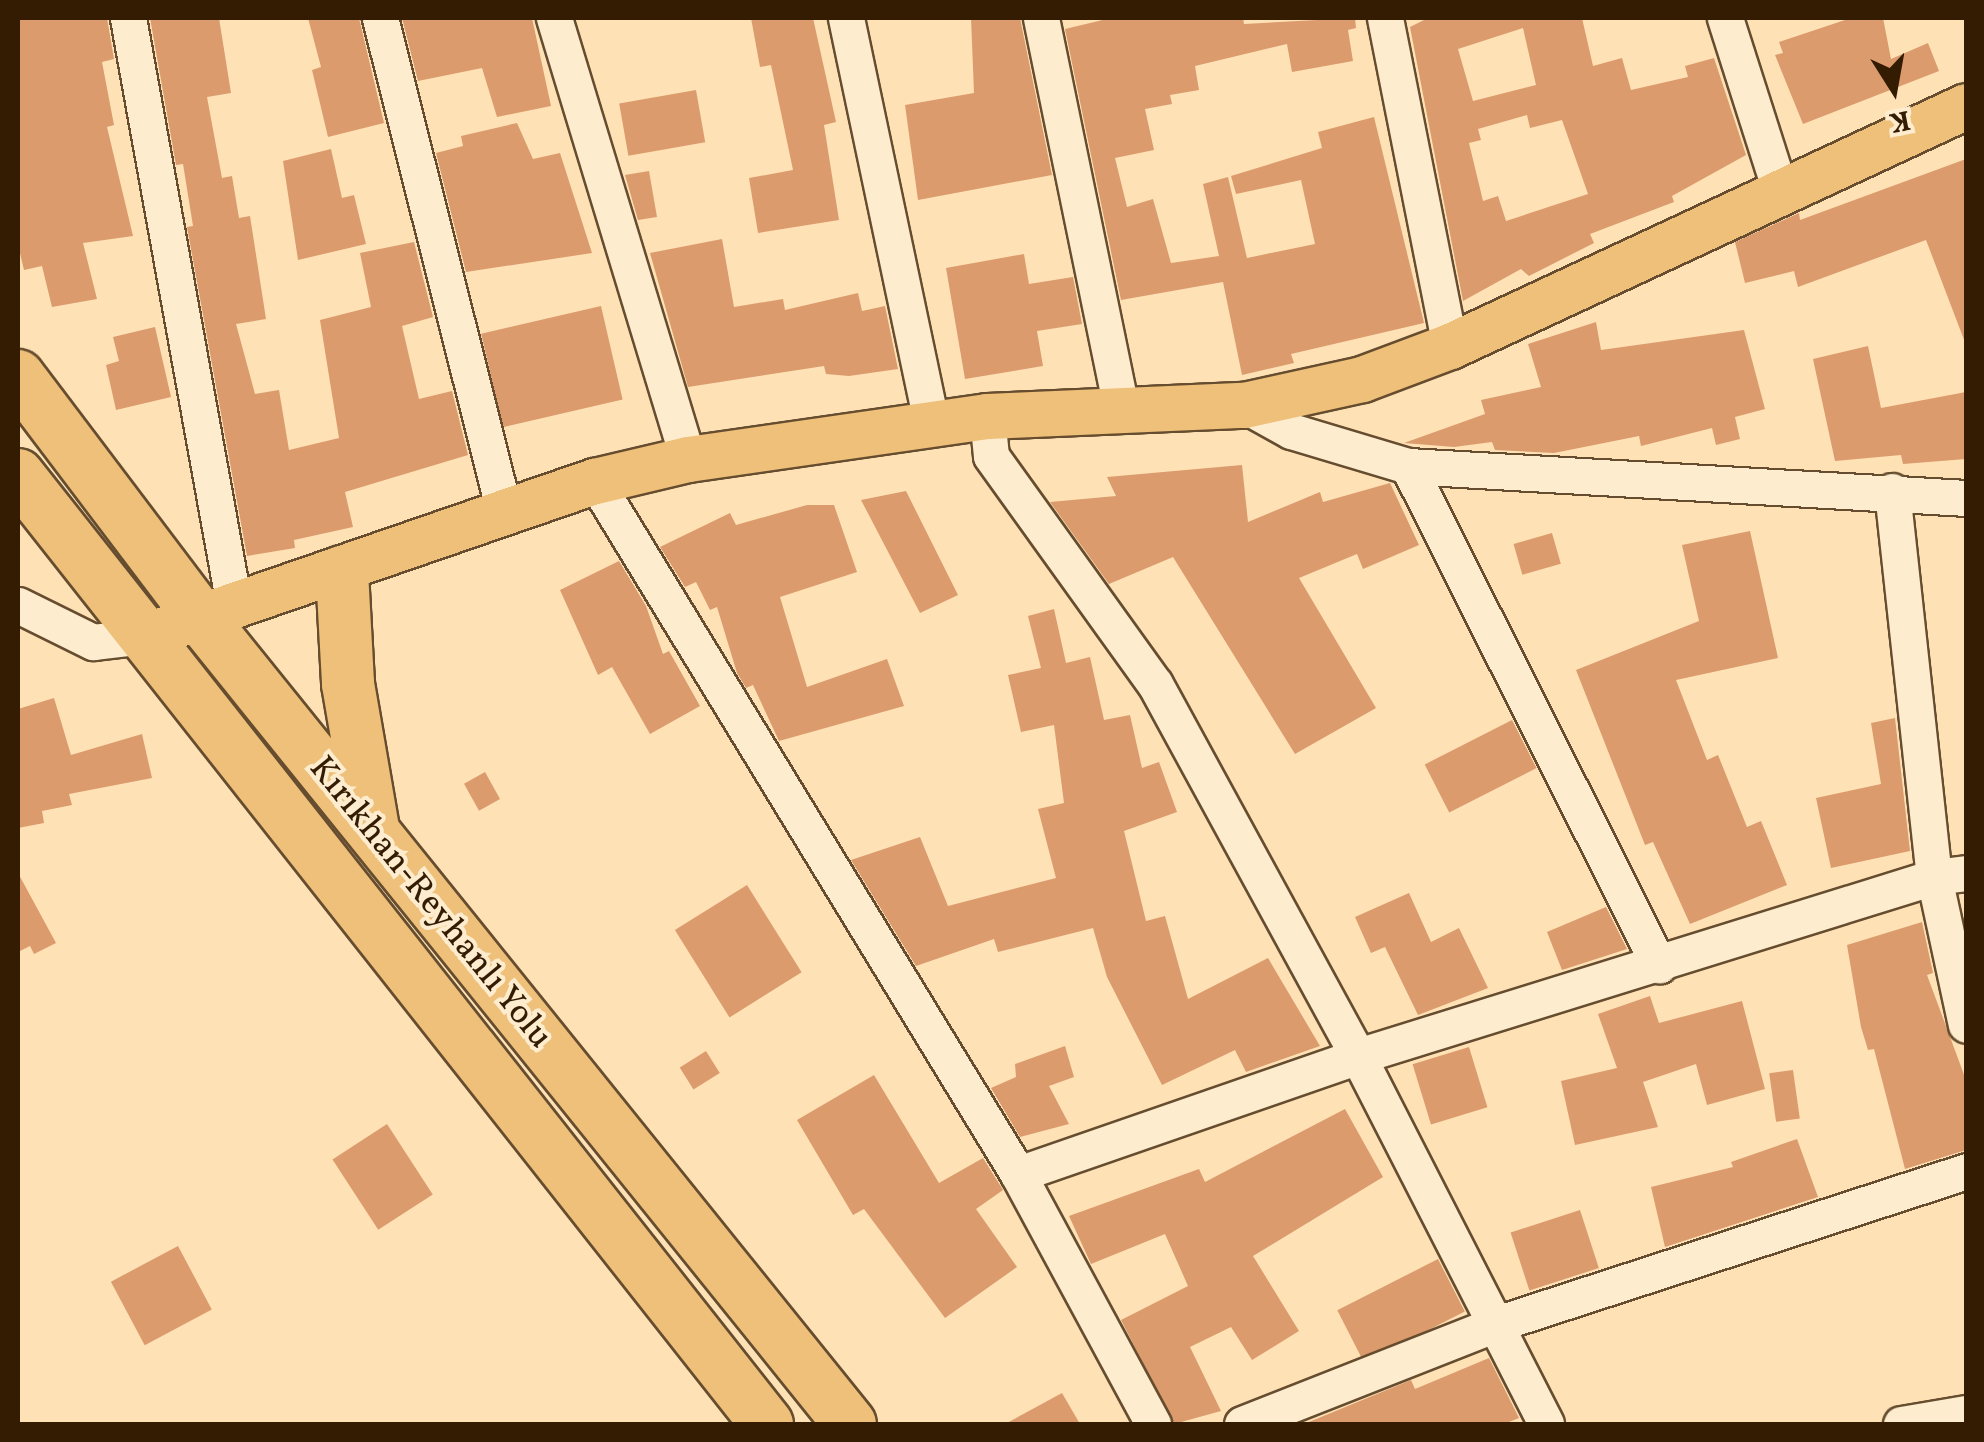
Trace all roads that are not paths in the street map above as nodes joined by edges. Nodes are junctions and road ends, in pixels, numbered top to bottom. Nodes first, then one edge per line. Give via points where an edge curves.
1 (128, 18) edge
2 (380, 18) edge
3 (554, 18) edge
4 (846, 18) edge
5 (1040, 18) edge
6 (1385, 18) edge
7 (1725, 18) edge
8 (1966, 106) edge
9 (1780, 190) junction
10 (1450, 346) junction
11 (18, 376) edge
12 (1244, 405) junction
13 (1122, 411) junction
14 (987, 416) junction
15 (931, 422) junction
16 (688, 459) junction
17 (1408, 466) junction
18 (18, 475) edge
19 (595, 481) junction
20 (1892, 491) junction
21 (1966, 498) edge
22 (504, 511) junction
23 (342, 572) junction
24 (18, 604) edge
25 (217, 611) junction
26 (144, 636) junction
27 (375, 834) junction
28 (1950, 875) edge
29 (1660, 965) junction
30 (1966, 1025) edge
31 (1358, 1056) junction
32 (1966, 1172) edge
33 (1018, 1174) junction
34 (1496, 1324) junction
35 (1966, 1413) edge
36 (767, 1424) edge
37 (850, 1424) edge
38 (1154, 1424) edge
39 (1242, 1424) edge
40 (1546, 1424) edge
41 (1901, 1424) edge

1 - 25 street
2 - 22 street
3 - 16 street
4 - 15 street
5 - 13 street
6 - 10 street
7 - 9 street
8 - 9 main road
9 - 10 main road
10 - 12 main road via 1362,379
11 - 25 highway, Kırıkhan-Reyhanlı Yolu
12 - 13 main road
12 - 17 street via 1290,432
13 - 14 main road
14 - 15 main road
14 - 31 street via 991,456 1155,684
15 - 16 main road
16 - 19 main road
17 - 20 street
17 - 29 street
18 - 26 highway, Kırıkhan-Reyhanlı Yolu
19 - 22 main road
19 - 33 street
20 - 21 street
20 - 28 street
22 - 23 main road
23 - 25 main road
23 - 27 highway via 348,684
24 - 26 street via 93,642
25 - 26 main road
25 - 27 highway, Kırıkhan-Reyhanlı Yolu
26 - 36 highway, Kırıkhan-Reyhanlı Yolu
27 - 37 highway, Kırıkhan-Reyhanlı Yolu
28 - 29 street
28 - 30 street
29 - 31 street
31 - 33 street
31 - 34 street
32 - 34 street
33 - 38 street
34 - 39 street
34 - 40 street
35 - 41 street

